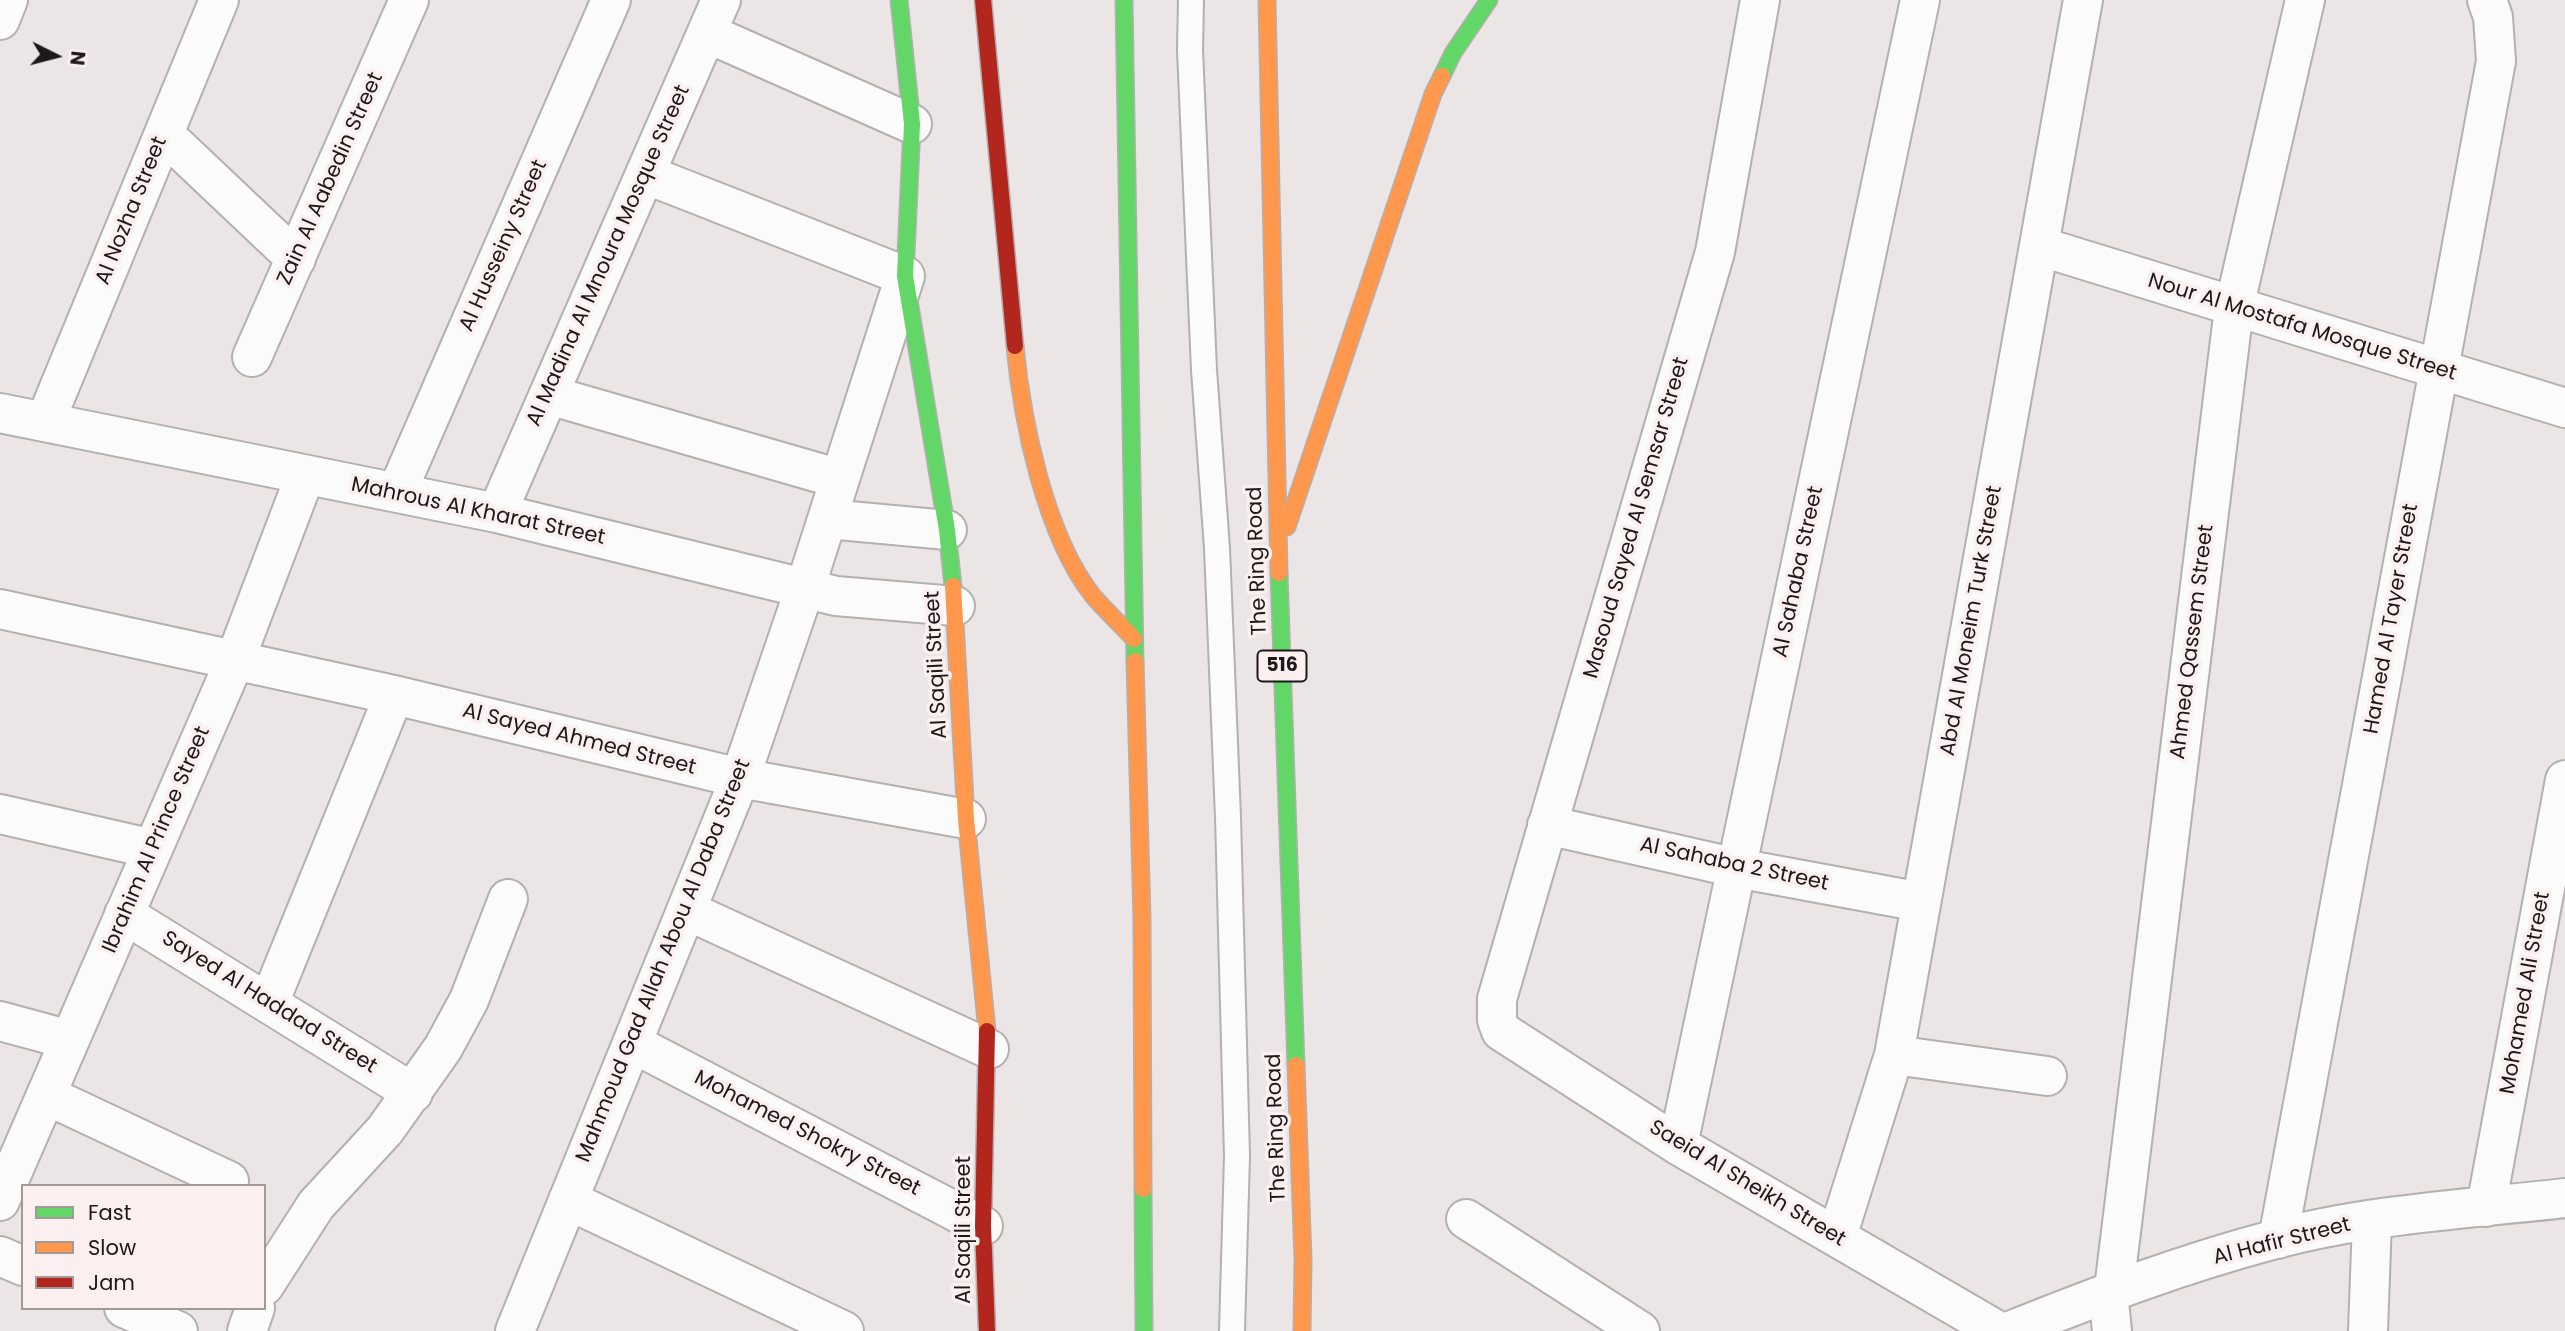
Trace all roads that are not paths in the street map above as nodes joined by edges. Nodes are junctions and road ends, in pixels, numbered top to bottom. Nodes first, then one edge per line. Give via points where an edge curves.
1 (8, 0) edge
2 (219, 0) edge
3 (409, 0) edge
4 (611, 0) edge
5 (899, 0) edge
6 (983, 0) edge
7 (1124, 0) edge
8 (1191, 0) edge
9 (1267, 0) edge
10 (1489, 0) edge
11 (1760, 0) edge
12 (1920, 0) edge
13 (2083, 0) edge
14 (2305, 0) edge
15 (2487, 0) edge
16 (714, 16) edge
17 (0, 20) edge
18 (912, 124) junction
19 (164, 134) junction
20 (645, 174) junction
21 (2039, 246) junction
22 (296, 258) junction
23 (905, 276) junction
24 (2234, 308) junction
25 (252, 357) dead end
26 (2438, 371) junction
27 (549, 395) junction
28 (2565, 408) edge
29 (0, 413) edge
30 (45, 422) junction
31 (305, 476) junction
32 (840, 479) junction
33 (397, 492) junction
34 (497, 513) junction
35 (828, 519) junction
36 (947, 530) junction
37 (1278, 552) junction
38 (805, 588) junction
39 (955, 606) junction
40 (0, 609) edge
41 (1134, 639) junction
42 (235, 660) junction
43 (394, 695) junction
44 (740, 778) junction
45 (2565, 779) edge
46 (0, 814) edge
47 (967, 819) junction
48 (1547, 825) junction
49 (153, 849) junction
50 (1737, 868) junction
51 (508, 899) dead end
52 (1921, 902) junction
53 (686, 909) junction
54 (124, 914) junction
55 (269, 1003) junction
56 (0, 1021) edge
57 (1501, 1031) joint
58 (70, 1040) junction
59 (632, 1043) junction
60 (989, 1049) junction
61 (1894, 1055) junction
62 (2047, 1076) dead end
63 (413, 1093) junction
64 (46, 1095) junction
65 (1678, 1145) junction
66 (229, 1181) dead end
67 (2565, 1198) edge
68 (568, 1200) junction
69 (0, 1201) edge
70 (2486, 1207) junction
71 (1466, 1219) dead end
72 (2372, 1221) junction
73 (983, 1226) junction
74 (1837, 1237) junction
75 (2278, 1239) junction
76 (0, 1256) edge
77 (21, 1265) edge
78 (266, 1283) edge
79 (2111, 1290) junction
80 (129, 1310) edge
81 (254, 1310) edge
82 (178, 1331) edge
83 (247, 1331) edge
84 (515, 1331) edge
85 (844, 1331) edge
86 (987, 1331) edge
87 (1144, 1331) edge
88 (1232, 1331) edge
89 (1302, 1331) edge
90 (1640, 1331) edge
91 (1998, 1331) edge
92 (2010, 1331) edge
93 (2112, 1331) edge
94 (2368, 1331) edge

1 - 17 street
2 - 19 street, Al Nozha Street
3 - 22 street, Zain Al Aabedin Street
4 - 33 street, Al Husseiny Street
5 - 18 main road, Al Saqili Street
6 - 41 main road via 1013,357 1023,417 1046,499 1066,548 1092,594
7 - 41 main road
8 - 88 lane via 1189,50 1228,831 1237,1156
9 - 37 main road, The Ring Road / 516
10 - 37 main road via 1453,53 1433,94
11 - 48 street, Masoud Sayed Al Semsar Street via 1715,252
12 - 50 street, Al Sahaba Street
13 - 21 street, Abd Al Moneim Turk Street
14 - 24 street, Ahmed Qassem Street
15 - 26 street, Hamed Al Tayer Street via 2496,61
16 - 18 street
16 - 20 street, Al Madina Al Mnoura Mosque Street
18 - 23 main road, Al Saqili Street
19 - 22 street
19 - 30 street, Al Nozha Street
20 - 23 street
20 - 27 street, Al Madina Al Mnoura Mosque Street
21 - 24 street, Nour Al Mostafa Mosque Street
21 - 52 street, Abd Al Moneim Turk Street
22 - 25 street, Zain Al Aabedin Street
23 - 32 street, Mahmoud Gad Allah Abou Al Daba Street
23 - 36 main road, Al Saqili Street
24 - 26 street, Nour Al Mostafa Mosque Street
24 - 79 street, Ahmed Qassem Street
26 - 28 street, Nour Al Mostafa Mosque Street
26 - 75 street, Hamed Al Tayer Street
27 - 32 street
27 - 34 street, Al Madina Al Mnoura Mosque Street
29 - 30 street, Mahrous Al Kharat Street
30 - 31 street, Mahrous Al Kharat Street
31 - 33 street, Mahrous Al Kharat Street
31 - 42 street, Ibrahim Al Prince Street
32 - 35 street, Mahmoud Gad Allah Abou Al Daba Street
33 - 34 street, Mahrous Al Kharat Street
34 - 38 street, Mahrous Al Kharat Street
35 - 36 street
35 - 38 street, Mahmoud Gad Allah Abou Al Daba Street
36 - 39 main road, Al Saqili Street
37 - 89 main road, The Ring Road / 516
38 - 39 street, Mahrous Al Kharat Street via 899,603
38 - 44 street, Mahmoud Gad Allah Abou Al Daba Street
39 - 47 main road, Al Saqili Street
40 - 42 street, Al Sayed Ahmed Street
41 - 87 main road via 1142,919
42 - 43 street, Al Sayed Ahmed Street
42 - 49 street, Ibrahim Al Prince Street
43 - 44 street, Al Sayed Ahmed Street
43 - 55 street
44 - 47 street, Al Sayed Ahmed Street
44 - 53 street, Mahmoud Gad Allah Abou Al Daba Street
45 - 70 street, Mohamed Ali Street
46 - 49 street
47 - 60 main road, Al Saqili Street
48 - 50 street, Al Sahaba 2 Street
48 - 57 street, Masoud Sayed Al Semsar Street via 1497,999
49 - 54 street, Ibrahim Al Prince Street
50 - 52 street, Al Sahaba 2 Street
50 - 65 street, Al Sahaba Street
51 - 63 street via 469,1000
52 - 61 street, Abd Al Moneim Turk Street
53 - 59 street, Mahmoud Gad Allah Abou Al Daba Street
53 - 60 street
54 - 55 street, Sayed Al Haddad Street
54 - 58 street, Ibrahim Al Prince Street
55 - 63 street, Sayed Al Haddad Street
56 - 58 street
57 - 65 street, Saeid Al Sheikh Street
58 - 64 street, Ibrahim Al Prince Street
59 - 68 street, Mahmoud Gad Allah Abou Al Daba Street
59 - 73 street, Mohamed Shokry Street
60 - 73 main road, Al Saqili Street
61 - 62 street
61 - 74 street, Abd Al Moneim Turk Street
63 - 78 street via 316,1205
64 - 66 street
64 - 69 street, Ibrahim Al Prince Street
65 - 74 street, Saeid Al Sheikh Street
67 - 70 street, Al Hafir Street
68 - 84 street, Mahmoud Gad Allah Abou Al Daba Street
68 - 85 street
70 - 72 street, Al Hafir Street
71 - 90 street
72 - 75 street, Al Hafir Street
72 - 94 street
73 - 86 main road, Al Saqili Street
74 - 91 street, Saeid Al Sheikh Street
75 - 79 street, Al Hafir Street
76 - 77 street
79 - 92 street, Al Hafir Street
79 - 93 street, Ahmed Qassem Street
80 - 82 street
81 - 83 street

